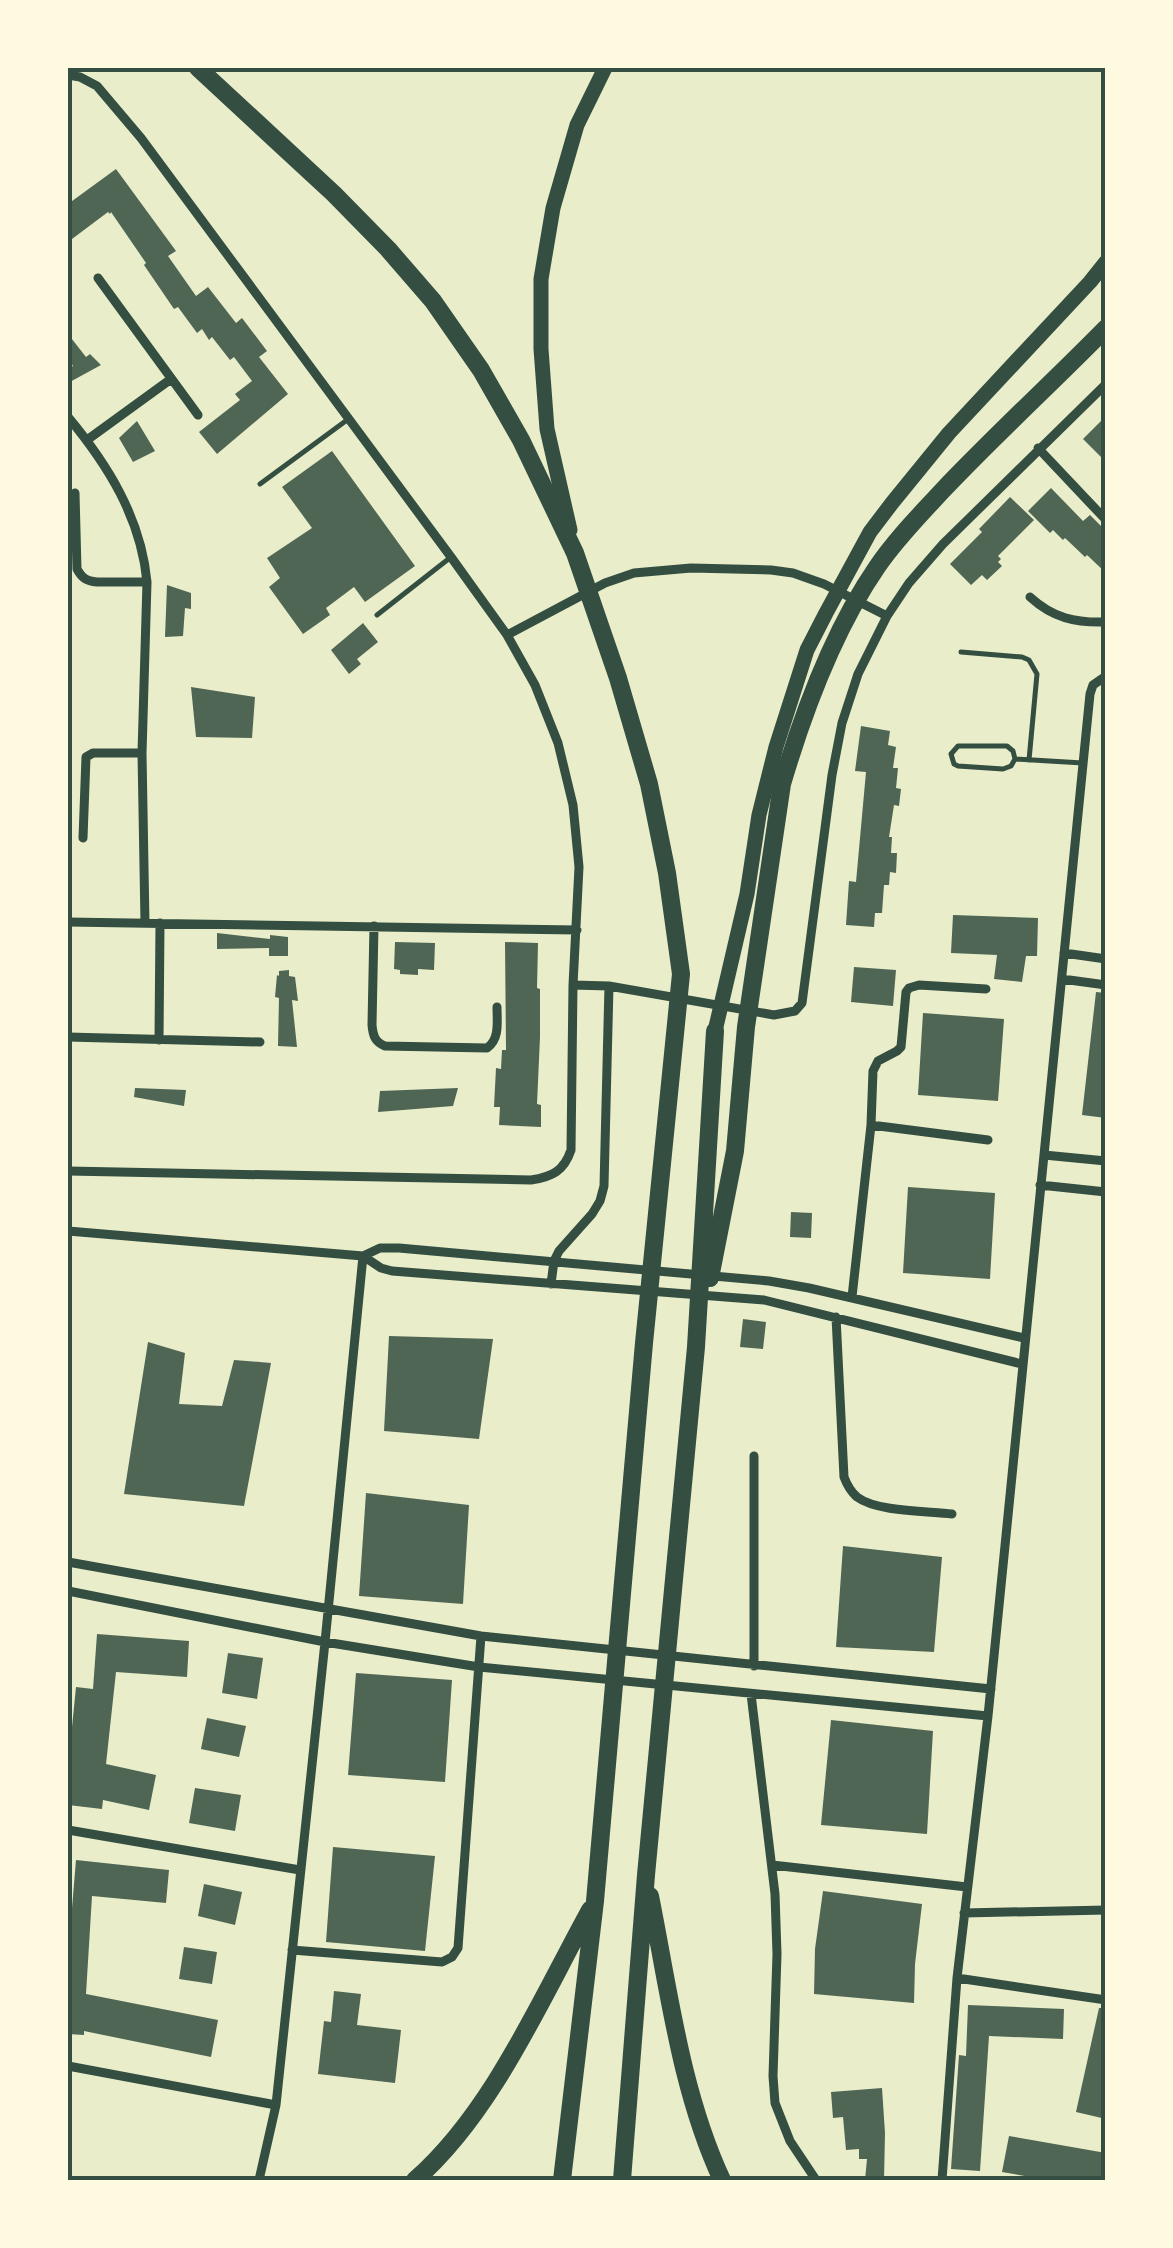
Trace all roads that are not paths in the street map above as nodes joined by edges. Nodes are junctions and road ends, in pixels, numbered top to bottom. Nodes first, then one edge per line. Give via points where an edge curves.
1 (198, 68) edge
2 (605, 68) edge
3 (68, 75) edge
4 (1106, 262) edge
5 (98, 278) dead end
6 (1106, 328) edge
7 (172, 379) junction
8 (1106, 384) edge
9 (198, 415) dead end
10 (68, 417) edge
11 (350, 418) junction
12 (87, 440) junction
13 (1038, 448) junction
14 (260, 484) dead end
15 (75, 493) dead end
16 (1106, 520) edge
17 (575, 553) junction
18 (451, 557) junction
19 (148, 582) junction
20 (1030, 597) dead end
21 (377, 614) dead end
22 (887, 616) junction
23 (1106, 622) edge
24 (507, 635) junction
25 (961, 652) dead end
26 (1106, 676) edge
27 (142, 754) junction
28 (1014, 760) junction
29 (1029, 760) junction
30 (1083, 763) junction
31 (83, 838) dead end
32 (68, 922) edge
33 (145, 923) junction
34 (160, 923) junction
35 (374, 926) junction
36 (578, 930) junction
37 (1064, 953) junction
38 (1106, 958) edge
39 (1062, 979) junction
40 (573, 985) junction
41 (1106, 985) edge
42 (610, 986) junction
43 (986, 990) dead end
44 (497, 1007) dead end
45 (715, 1031) joint
46 (68, 1037) edge
47 (159, 1040) junction
48 (260, 1042) dead end
49 (871, 1125) junction
50 (988, 1140) dead end
51 (1044, 1154) junction
52 (1106, 1162) edge
53 (68, 1171) edge
54 (1040, 1184) junction
55 (1106, 1192) edge
56 (68, 1231) edge
57 (362, 1256) junction
58 (554, 1261) junction
59 (551, 1284) junction
60 (852, 1297) junction
61 (836, 1318) junction
62 (1024, 1338) junction
63 (696, 1348) junction
64 (1022, 1364) junction
65 (754, 1456) dead end
66 (952, 1514) dead end
67 (68, 1562) edge
68 (68, 1591) edge
69 (328, 1610) junction
70 (482, 1636) junction
71 (325, 1642) junction
72 (754, 1666) junction
73 (479, 1667) junction
74 (990, 1689) junction
75 (751, 1694) junction
76 (988, 1716) junction
77 (68, 1830) edge
78 (772, 1866) junction
79 (300, 1870) junction
80 (646, 1876) junction
81 (966, 1887) junction
82 (595, 1901) junction
83 (1106, 1910) edge
84 (964, 1914) junction
85 (292, 1950) junction
86 (957, 1978) junction
87 (1106, 2000) edge
88 (68, 2066) edge
89 (276, 2105) junction
90 (259, 2180) edge
91 (415, 2180) edge
92 (562, 2180) edge
93 (622, 2180) edge
94 (722, 2180) edge
95 (816, 2180) edge
96 (942, 2180) edge

1 - 17 highway via 334,194 433,302 522,440
2 - 17 highway via 577,125 541,279 547,429
3 - 11 street via 97,86 141,138
4 - 45 highway via 892,502 807,650 759,815
5 - 7 street
6 - 63 highway via 905,531 858,598 822,671 782,784 735,1151
7 - 9 street
7 - 12 street
8 - 13 street
10 - 12 street
11 - 14 lane
11 - 18 street
12 - 19 street via 133,518
13 - 16 street
13 - 22 street via 943,544
15 - 19 street via 81,576
17 - 82 highway via 649,784 681,974
18 - 21 lane
18 - 24 street
19 - 27 street
20 - 23 street via 1056,616
22 - 24 street via 792,573 691,568 606,583
22 - 42 street via 842,723 802,1003 774,1015
24 - 36 street via 558,743 579,867
25 - 29 lane via 1022,657 1034,666
26 - 30 street via 1090,694
27 - 31 street via 86,757
27 - 33 street
28 - 28 lane via 1007,746 958,746 951,754 964,767 1007,768
28 - 29 lane
29 - 30 lane
30 - 37 street
32 - 33 street
33 - 34 street
34 - 35 street
34 - 47 street
35 - 36 street
35 - 44 street via 372,1025 380,1044 487,1048 495,1040
36 - 40 street
37 - 38 street
37 - 39 street
39 - 41 street
39 - 51 street
40 - 42 street
40 - 53 street via 570,1150 551,1176
42 - 58 street via 604,1186 592,1214
43 - 49 street via 909,988 901,1046 875,1065
45 - 63 highway
46 - 47 street
47 - 48 street
49 - 50 street
49 - 60 street
51 - 52 street
51 - 54 street
54 - 55 street
54 - 62 street
56 - 57 street
57 - 58 street via 399,1248
57 - 59 street via 392,1271
57 - 69 street
58 - 59 street
58 - 60 street via 769,1281
59 - 61 street via 764,1300
60 - 62 street
61 - 64 street
61 - 66 street via 850,1490 874,1505
62 - 64 street
63 - 80 highway
64 - 74 street
65 - 72 street
67 - 69 street
68 - 71 street
69 - 70 street
69 - 71 street
70 - 72 street
70 - 73 street
71 - 73 street
71 - 79 street
72 - 74 street
73 - 75 street
73 - 85 street via 458,1948 442,1962
74 - 76 street
75 - 76 street
75 - 78 street
76 - 81 street
77 - 79 street
78 - 81 street
78 - 95 street via 775,2103
79 - 85 street
80 - 93 highway
80 - 94 highway via 688,2088
81 - 84 street
82 - 91 highway via 486,2098
82 - 92 highway
83 - 84 street
84 - 86 street
85 - 89 street
86 - 87 street
86 - 96 street
88 - 89 street
89 - 90 street

